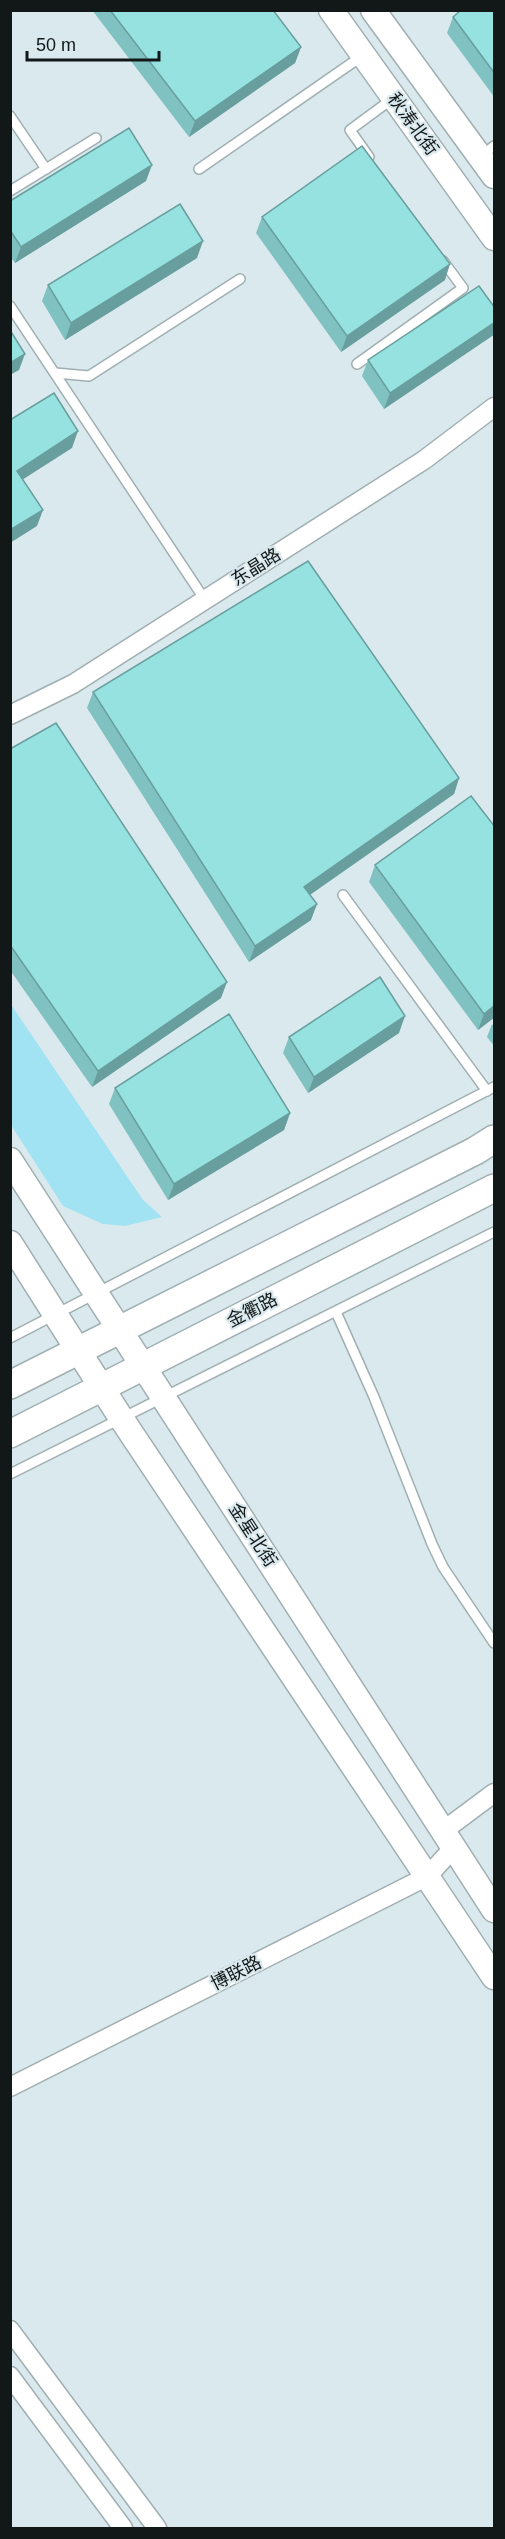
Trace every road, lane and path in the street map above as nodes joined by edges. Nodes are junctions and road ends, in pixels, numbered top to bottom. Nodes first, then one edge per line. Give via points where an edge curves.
1 (332, 10) edge
2 (373, 10) edge
3 (363, 55) junction
4 (394, 97) junction
5 (10, 116) edge
6 (96, 138) dead end
7 (487, 151) edge
8 (376, 167) edge
9 (46, 169) junction
10 (199, 170) dead end
11 (495, 176) edge
12 (10, 191) edge
13 (495, 238) edge
14 (436, 251) edge
15 (240, 279) dead end
16 (10, 306) edge
17 (357, 364) dead end
18 (55, 373) junction
19 (495, 407) edge
20 (205, 600) junction
21 (10, 715) edge
22 (343, 895) dead end
23 (491, 1089) edge
24 (495, 1139) edge
25 (10, 1160) edge
26 (495, 1188) edge
27 (495, 1232) edge
28 (10, 1243) edge
29 (98, 1293) junction
30 (336, 1312) junction
31 (56, 1315) junction
32 (120, 1328) junction
33 (10, 1338) edge
34 (78, 1351) junction
35 (143, 1365) junction
36 (10, 1384) edge
37 (102, 1389) junction
38 (163, 1396) junction
39 (121, 1418) junction
40 (10, 1434) edge
41 (10, 1474) edge
42 (495, 1643) edge
43 (495, 1793) edge
44 (448, 1839) junction
45 (428, 1876) junction
46 (495, 1910) edge
47 (495, 1977) edge
48 (10, 2087) edge
49 (10, 2330) edge
50 (10, 2376) edge
51 (123, 2529) edge
52 (157, 2529) edge

1 - 3 main road, 秋涛北街
2 - 7 main road, 秋涛北街
3 - 4 main road, 秋涛北街
3 - 10 lane
4 - 8 lane via 350,130
4 - 13 main road, 秋涛北街
5 - 9 lane
6 - 9 lane
7 - 11 main road, 秋涛北街
9 - 12 lane
14 - 17 lane via 463,288
15 - 18 lane via 89,376
16 - 18 lane
18 - 20 lane
19 - 20 street, 东晶路 via 424,460
20 - 21 street, 东晶路 via 73,684
22 - 23 lane
23 - 29 lane
24 - 32 main road
25 - 29 main road, 金星北街
26 - 35 main road, 金衢路
27 - 30 lane
28 - 31 main road
29 - 31 lane
29 - 32 main road, 金星北街
30 - 38 lane
30 - 42 lane via 443,1567
31 - 33 lane
31 - 34 main road
32 - 34 main road
32 - 35 main road, 金星北街
34 - 36 main road
34 - 37 main road
35 - 37 main road, 金衢路
35 - 38 main road, 金星北街
37 - 39 main road
37 - 40 main road, 金衢路
38 - 39 lane
38 - 44 main road, 金星北街
39 - 41 lane
39 - 45 main road
43 - 44 street, 博联路
44 - 45 street, 博联路
44 - 46 main road, 金星北街
45 - 47 main road
45 - 48 street, 博联路
49 - 52 street
50 - 51 street

